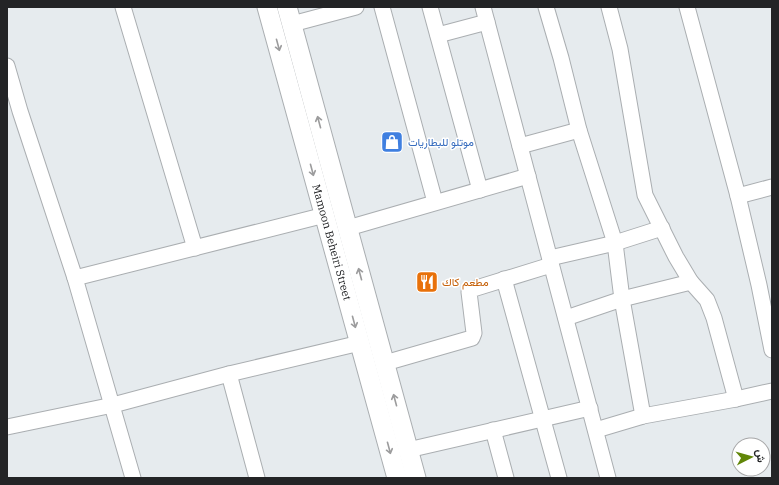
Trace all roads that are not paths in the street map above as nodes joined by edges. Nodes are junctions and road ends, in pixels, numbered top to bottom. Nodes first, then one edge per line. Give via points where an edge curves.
1 (123, 7) edge
2 (267, 7) edge
3 (356, 7) edge
4 (382, 7) edge
5 (430, 7) edge
6 (483, 7) edge
7 (546, 7) edge
8 (609, 7) edge
9 (686, 7) edge
10 (290, 16) edge
11 (487, 22) junction
12 (438, 35) junction
13 (7, 66) edge
14 (13, 113) edge
15 (579, 130) junction
16 (520, 146) junction
17 (528, 176) junction
18 (772, 187) edge
19 (480, 190) junction
20 (738, 196) junction
21 (435, 202) junction
22 (325, 215) junction
23 (348, 228) junction
24 (662, 228) junction
25 (615, 243) junction
26 (195, 248) junction
27 (551, 261) junction
28 (76, 278) junction
29 (504, 279) junction
30 (691, 282) junction
31 (622, 299) junction
32 (566, 318) junction
33 (360, 343) junction
34 (772, 350) edge
35 (384, 363) junction
36 (229, 374) junction
37 (772, 391) edge
38 (736, 399) junction
39 (113, 404) junction
40 (590, 408) junction
41 (643, 416) junction
42 (543, 419) junction
43 (7, 427) edge
44 (493, 430) junction
45 (596, 430) junction
46 (408, 450) junction
47 (133, 478) edge
48 (257, 478) edge
49 (397, 478) edge
50 (416, 478) edge
51 (506, 478) edge
52 (559, 478) edge
53 (608, 478) edge

1 - 26 street
2 -> 22 street, Mamoon Beheiri Street
3 - 10 street
4 - 21 street
5 - 12 street
6 - 11 street
7 - 15 street
8 - 24 street via 620,49 645,195
9 - 20 street
23 -> 10 street, Mamoon Beheiri Street
11 - 12 street
11 - 16 street
12 - 19 street
13 - 14 street
14 - 28 street
15 - 16 street
15 - 25 street
16 - 17 street
17 - 19 street
17 - 27 street
18 - 20 street
19 - 21 street
20 - 34 street
21 - 23 street
22 - 26 street
22 -> 33 street, Mamoon Beheiri Street
35 -> 23 street, Mamoon Beheiri Street
24 - 25 street
24 - 30 street
25 - 27 street
25 - 31 street
26 - 28 street
27 - 29 street
27 - 32 street
28 - 39 street
29 - 35 street via 470,290 474,333 472,338
29 - 42 street
30 - 31 street
30 - 38 street via 707,300 714,318
31 - 32 street
31 - 41 street
32 - 40 street
33 - 36 street
33 -> 49 street, Mamoon Beheiri Street
46 -> 35 street, Mamoon Beheiri Street
36 - 39 street
36 - 48 street
37 - 38 street
38 - 41 street
39 - 43 street
39 - 47 street
40 - 42 street
40 - 45 street
41 - 45 street
42 - 44 street
42 - 52 street
44 - 46 street
44 - 51 street
45 - 53 street
46 - 50 street, Mamoon Beheiri Street

